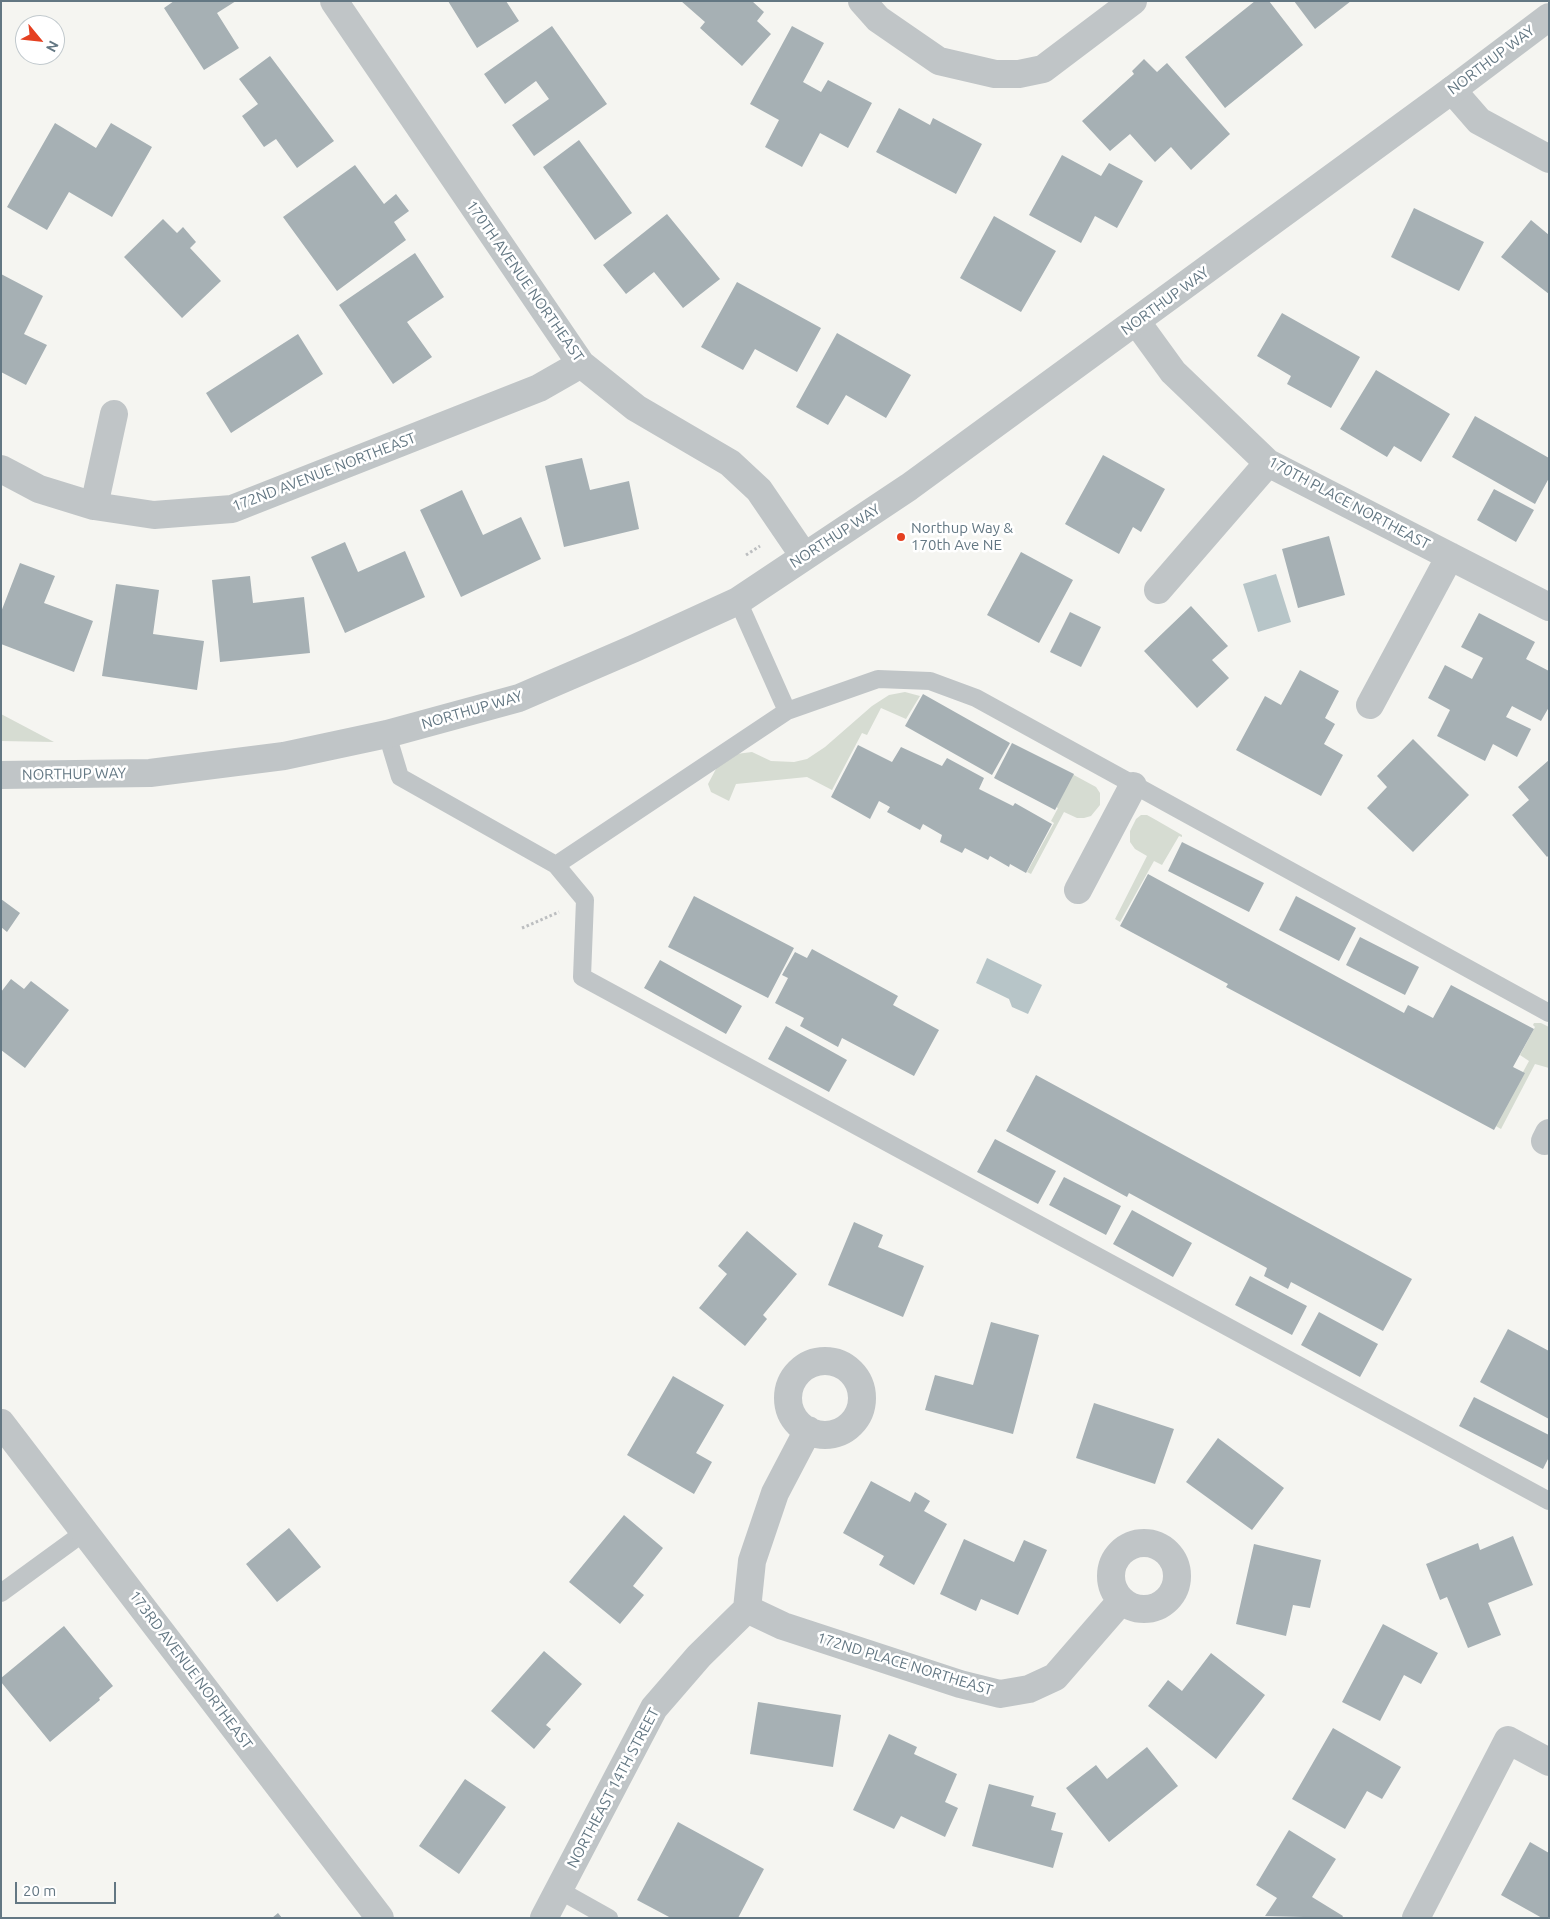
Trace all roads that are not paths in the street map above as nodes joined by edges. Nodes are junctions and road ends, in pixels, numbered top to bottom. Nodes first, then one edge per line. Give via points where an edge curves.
1 (334, 1) edge
2 (862, 1) edge
3 (1133, 1) edge
4 (1549, 17) edge
5 (1452, 90) junction
6 (1549, 159) edge
7 (1136, 321) junction
8 (581, 364) junction
9 (114, 414) dead end
10 (1268, 464) junction
11 (1, 469) edge
12 (94, 506) junction
13 (804, 556) junction
14 (1450, 556) junction
15 (1158, 590) dead end
16 (738, 601) junction
17 (1549, 607) edge
18 (1370, 705) dead end
19 (787, 711) junction
20 (387, 734) junction
21 (1, 775) edge
22 (1133, 786) junction
23 (556, 865) junction
24 (1078, 890) dead end
25 (1549, 1014) edge
26 (1, 1423) edge
27 (808, 1430) dead end
28 (1549, 1501) edge
29 (86, 1531) junction
30 (1, 1593) edge
31 (1121, 1601) dead end
32 (747, 1609) junction
33 (1549, 1762) edge
34 (559, 1890) junction
35 (380, 1918) edge
36 (544, 1918) edge
37 (610, 1918) edge
38 (1416, 1918) edge

1 - 8 street, 170TH AVENUE NORTHEAST
2 - 3 street via 878,19 939,61 995,74 1043,69
4 - 5 street, NORTHUP WAY
5 - 6 street via 1478,121
5 - 7 street, NORTHUP WAY
7 - 10 street, 170TH PLACE NORTHEAST via 1173,372
7 - 13 street, NORTHUP WAY via 880,508
8 - 12 street, 172ND AVENUE NORTHEAST via 539,388 232,509 154,515
8 - 13 street, 170TH AVENUE NORTHEAST via 636,408 730,463 759,490
9 - 12 street
10 - 14 street, 170TH PLACE NORTHEAST
10 - 15 street
11 - 12 street, 172ND AVENUE NORTHEAST via 39,489
13 - 16 street, NORTHUP WAY
14 - 17 street, 170TH PLACE NORTHEAST
14 - 18 street
16 - 19 lane
16 - 20 street, NORTHUP WAY via 519,698
19 - 22 lane via 878,679 930,681 976,698
19 - 23 lane
20 - 21 street, NORTHUP WAY via 284,756 150,773
20 - 23 lane via 400,777
22 - 24 street
22 - 25 lane
23 - 28 lane via 585,900 582,977
26 - 29 street, 173RD AVENUE NORTHEAST
27 - 32 street via 774,1493 752,1561
29 - 30 lane
29 - 35 street, 173RD AVENUE NORTHEAST
31 - 32 street, 172ND PLACE NORTHEAST via 1055,1677 1029,1689 1000,1694 783,1626
32 - 34 street, NORTHEAST 14TH STREET via 698,1656 654,1708
33 - 38 street via 1508,1740
34 - 36 street, NORTHEAST 14TH STREET
34 - 37 lane

